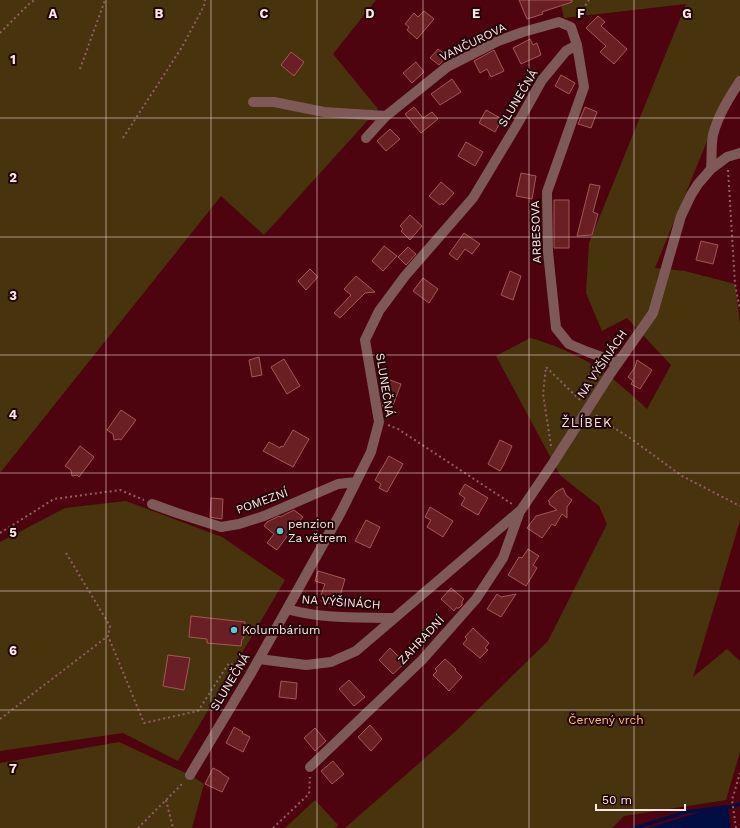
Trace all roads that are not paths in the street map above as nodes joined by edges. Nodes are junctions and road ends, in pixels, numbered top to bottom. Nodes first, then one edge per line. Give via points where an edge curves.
1 (577, 45) junction
2 (740, 82) edge
3 (253, 102) dead end
4 (386, 116) junction
5 (366, 138) dead end
6 (740, 153) edge
7 (711, 169) junction
8 (618, 363) junction
9 (356, 482) junction
10 (152, 504) road end
11 (521, 510) junction
12 (287, 609) junction
13 (394, 618) junction
14 (259, 659) junction
15 (310, 767) road end
16 (190, 776) road end

1 - 4 street, VANČUROVA via 571,28 558,22 498,41 447,67
1 - 8 street, ARBESOVA via 584,87 547,192 548,252 556,328 569,344
1 - 9 street, SLUNEČNÁ via 566,51 542,80 473,198 405,276 379,311 365,340 379,422 371,452
2 - 7 street via 719,118 713,136
3 - 4 street via 274,102 324,112
4 - 5 street, VANČUROVA
6 - 7 street, NA VÝŠINÁCH via 727,157
7 - 8 street, NA VÝŠINÁCH via 698,184 681,216 653,313
8 - 11 street, NA VÝŠINÁCH
9 - 10 street, POMEZNÍ via 338,484 264,516 221,527
9 - 12 street, SLUNEČNÁ
11 - 13 street, NA VÝŠINÁCH
11 - 15 street, ZAHRADNÍ via 503,558 476,599 422,660
12 - 13 street, NA VÝŠINÁCH via 335,616
12 - 14 street, SLUNEČNÁ
13 - 14 street, NA VÝŠINÁCH via 356,651 331,662 306,665
14 - 16 street, SLUNEČNÁ

